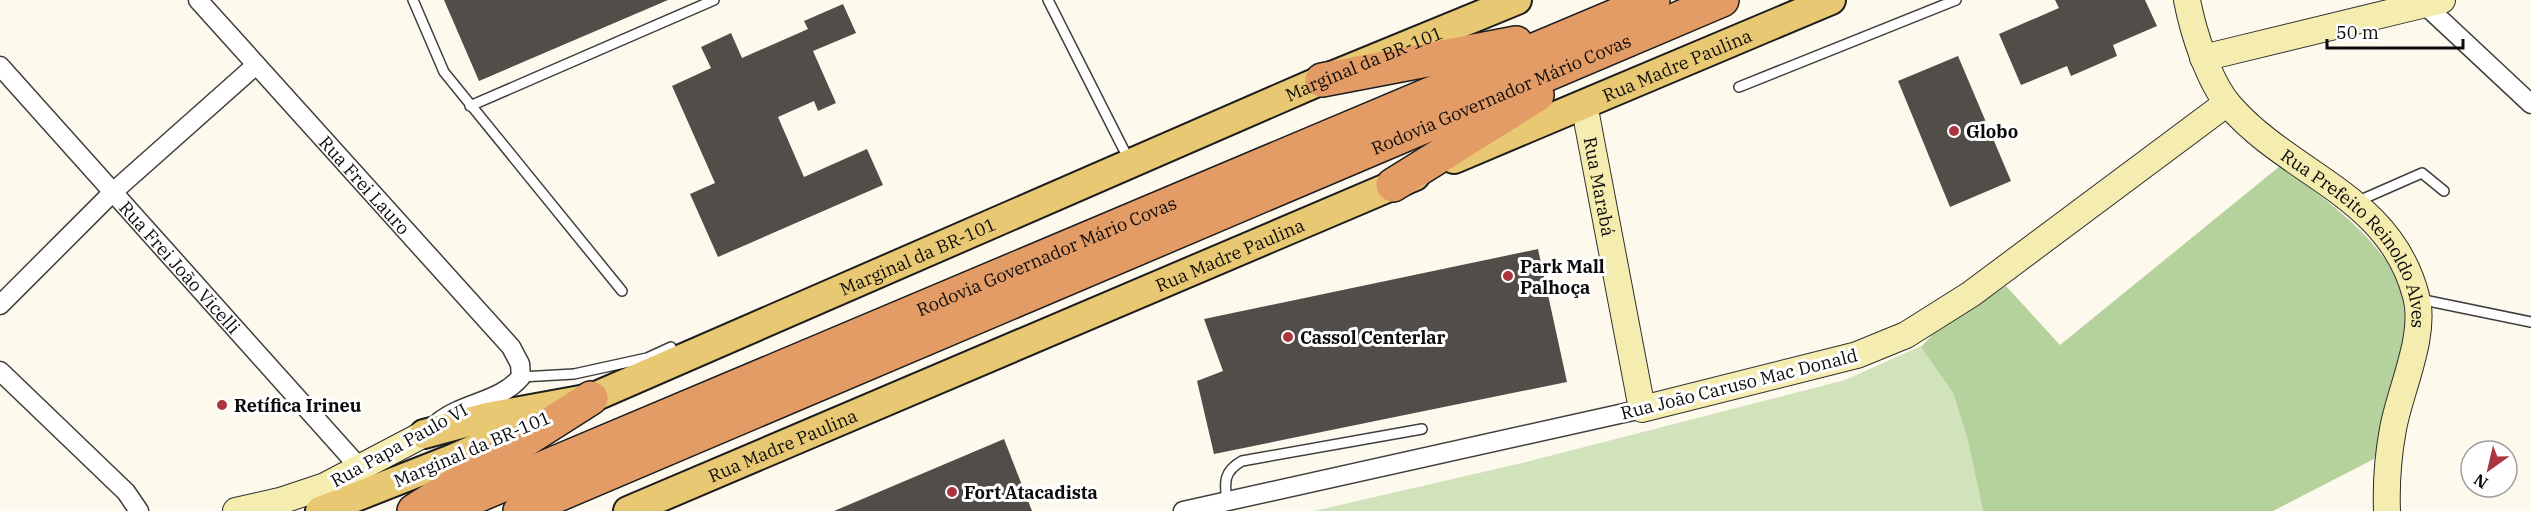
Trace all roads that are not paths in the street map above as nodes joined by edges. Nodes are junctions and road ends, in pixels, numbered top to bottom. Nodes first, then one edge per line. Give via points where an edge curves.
1 (198, 0) edge
2 (413, 0) edge
3 (714, 0) edge
4 (1048, 0) edge
5 (1516, 0) edge
6 (1653, 0) edge
7 (1722, 0) edge
8 (1831, 0) edge
9 (1956, 0) edge
10 (2187, 0) edge
11 (2433, 2) edge
12 (1582, 30) junction
13 (1623, 41) junction
14 (2203, 58) junction
15 (256, 65) junction
16 (0, 66) edge
17 (1322, 81) junction
18 (1739, 87) dead end
19 (2227, 103) junction
20 (1584, 104) junction
21 (2531, 104) edge
22 (470, 106) junction
23 (1131, 164) junction
24 (1393, 185) junction
25 (2444, 191) dead end
26 (113, 192) junction
27 (2354, 203) junction
28 (622, 291) dead end
29 (2417, 298) junction
30 (0, 305) edge
31 (2531, 322) edge
32 (671, 347) dead end
33 (0, 371) edge
34 (521, 377) junction
35 (591, 398) junction
36 (1642, 409) junction
37 (1422, 429) dead end
38 (424, 434) junction
39 (360, 468) junction
40 (1227, 501) junction
41 (140, 511) edge
42 (236, 511) edge
43 (320, 511) edge
44 (414, 511) edge
45 (441, 511) edge
46 (520, 511) edge
47 (628, 511) edge
48 (1183, 511) edge
49 (2387, 511) edge

1 - 15 street, Rua Frei Lauro
2 - 22 lane via 444,72
3 - 22 lane
4 - 23 lane
5 - 17 main road, Marginal da BR-101
6 - 12 highway, Rodovia Governador Mário Covas
7 - 13 highway, Rodovia Governador Mário Covas
8 - 20 main road, Rua Madre Paulina
9 - 18 lane
10 - 14 main road, Rua Prefeito Reinoldo Alves
11 - 14 main road
11 - 21 street
12 - 17 highway
12 - 45 highway, Rodovia Governador Mário Covas
13 - 24 highway
13 - 46 highway, Rodovia Governador Mário Covas
14 - 19 main road, Rua Prefeito Reinoldo Alves
15 - 26 street
15 - 34 street, Rua Frei Lauro via 510,347 520,364
16 - 26 street, Rua Frei João Vicelli
17 - 23 main road, Marginal da BR-101
19 - 27 main road, Rua Prefeito Reinoldo Alves
19 - 36 main road, Rua João Caruso Mac Donald via 1971,294 1906,335 1857,355
20 - 24 main road, Rua Madre Paulina
20 - 36 main road, Rua Marabá
22 - 28 lane
23 - 35 main road, Marginal da BR-101
24 - 47 main road, Rua Madre Paulina
25 - 27 lane via 2422,173
26 - 30 street
26 - 39 street, Rua Frei João Vicelli
27 - 29 main road, Rua Prefeito Reinoldo Alves via 2380,227 2396,250
29 - 31 lane
29 - 49 main road, Rua Prefeito Reinoldo Alves via 2418,325 2388,464
32 - 34 lane via 647,358 574,374
33 - 41 street via 126,492
34 - 38 street, Rua Papa Paulo VI via 508,390 459,410
35 - 38 main road via 487,417
35 - 43 main road, Marginal da BR-101
35 - 44 highway
36 - 40 street, Rua João Caruso Mac Donald
37 - 40 lane via 1242,461 1230,467 1224,481
38 - 39 main road, Rua Papa Paulo VI
39 - 42 main road, Rua Papa Paulo VI via 325,486
40 - 48 street, Rua João Caruso Mac Donald

